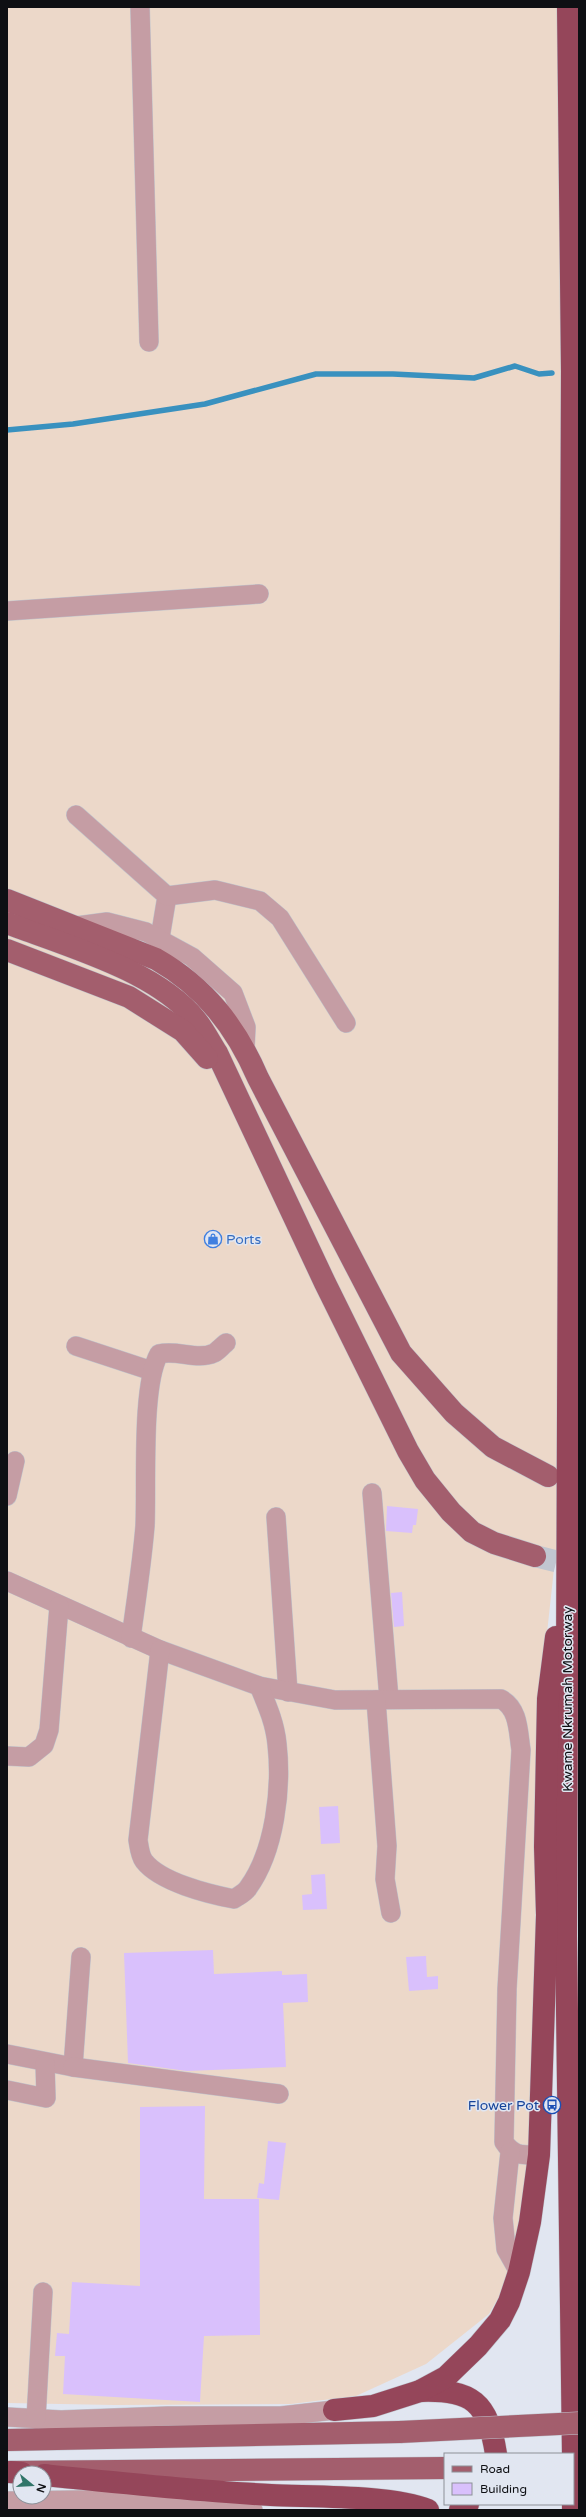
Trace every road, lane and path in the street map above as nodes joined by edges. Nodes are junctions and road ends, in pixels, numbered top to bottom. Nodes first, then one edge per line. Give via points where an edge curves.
1 (140, 7) edge
2 (568, 7) edge
3 (149, 342) dead end
4 (259, 594) dead end
5 (7, 611) edge
6 (76, 815) dead end
7 (168, 896) junction
8 (7, 900) edge
9 (7, 923) edge
10 (77, 926) junction
11 (160, 938) junction
12 (7, 950) edge
13 (346, 1023) dead end
14 (246, 1048) junction
15 (230, 1084) junction
16 (302, 1163) junction
17 (290, 1209) junction
18 (226, 1343) dead end
19 (76, 1346) dead end
20 (152, 1370) junction
21 (15, 1461) dead end
22 (548, 1476) dead end
23 (372, 1493) dead end
24 (7, 1496) edge
25 (276, 1517) dead end
26 (535, 1556) tunnel mouth
27 (7, 1581) edge
28 (567, 1592) junction
29 (59, 1606) junction
30 (131, 1638) junction
31 (160, 1650) junction
32 (259, 1686) junction
33 (288, 1692) junction
34 (383, 1700) junction
35 (7, 1756) edge
36 (391, 1912) dead end
37 (81, 1956) dead end
38 (7, 2054) edge
39 (45, 2063) junction
40 (73, 2067) junction
41 (7, 2090) edge
42 (279, 2094) dead end
43 (510, 2152) junction
44 (539, 2155) junction
45 (519, 2272) junction
46 (43, 2292) dead end
47 (420, 2391) junction
48 (334, 2410) joint
49 (7, 2417) edge
50 (36, 2419) junction
51 (579, 2423) edge
52 (7, 2440) edge
53 (496, 2453) edge
54 (573, 2453) edge
55 (444, 2468) edge
56 (52, 2472) edge
57 (52, 2476) edge
58 (7, 2500) edge
59 (253, 2510) edge
60 (428, 2510) edge

1 - 3 street
2 - 28 highway, Kwame Nkrumah Motorway via 572,387
4 - 5 street
6 - 7 street
7 - 11 street
7 - 13 street via 215,890 260,901 280,918
8 - 10 main road
9 - 15 main road via 148,980 174,999 195,1020 217,1053
10 - 11 street via 107,922
10 - 14 main road via 156,959 178,971 204,993 228,1021
11 - 14 street via 192,957 233,993 246,1027
12 - 15 main road via 129,997 183,1031
14 - 16 main road
15 - 17 main road
16 - 17 main road
16 - 22 main road via 401,1353 454,1413 492,1447
17 - 26 main road via 425,1480 451,1512 472,1532 494,1543
18 - 20 street via 213,1353 198,1355 168,1351 159,1354
19 - 20 street
20 - 30 street via 147,1423 145,1526
21 - 24 street
23 - 34 street
25 - 33 street
27 - 29 street
28 - 44 highway via 558,1622 548,1699 545,1847 547,1915
28 - 54 highway, Kwame Nkrumah Motorway via 566,1936
29 - 30 street
29 - 35 street via 49,1730 44,1745 29,1757
30 - 31 street
31 - 32 street
31 - 32 street via 138,1840 143,1860 156,1872 189,1887 234,1899 248,1889 263,1859 275,1822 278,1744 273,1719
32 - 33 street
33 - 34 street via 335,1700
34 - 36 street via 387,1846 385,1879
34 - 43 street via 501,1699 508,1703 515,1713 521,1750 507,1989 504,2142
37 - 40 street
38 - 39 street
39 - 40 street
39 - 41 street via 46,2098
40 - 42 street
43 - 44 street via 518,2155
43 - 45 street via 503,2218 506,2249
44 - 45 highway via 530,2222
45 - 47 highway via 500,2320 446,2377
46 - 50 street
47 - 48 highway via 373,2406
47 - 53 highway via 457,2393 474,2400 493,2432
48 - 50 street via 281,2416
49 - 50 street
51 - 52 main road, bridge via 400,2432
55 - 56 main road
57 - 60 highway via 249,2494 372,2500 418,2506
58 - 59 street via 210,2503

